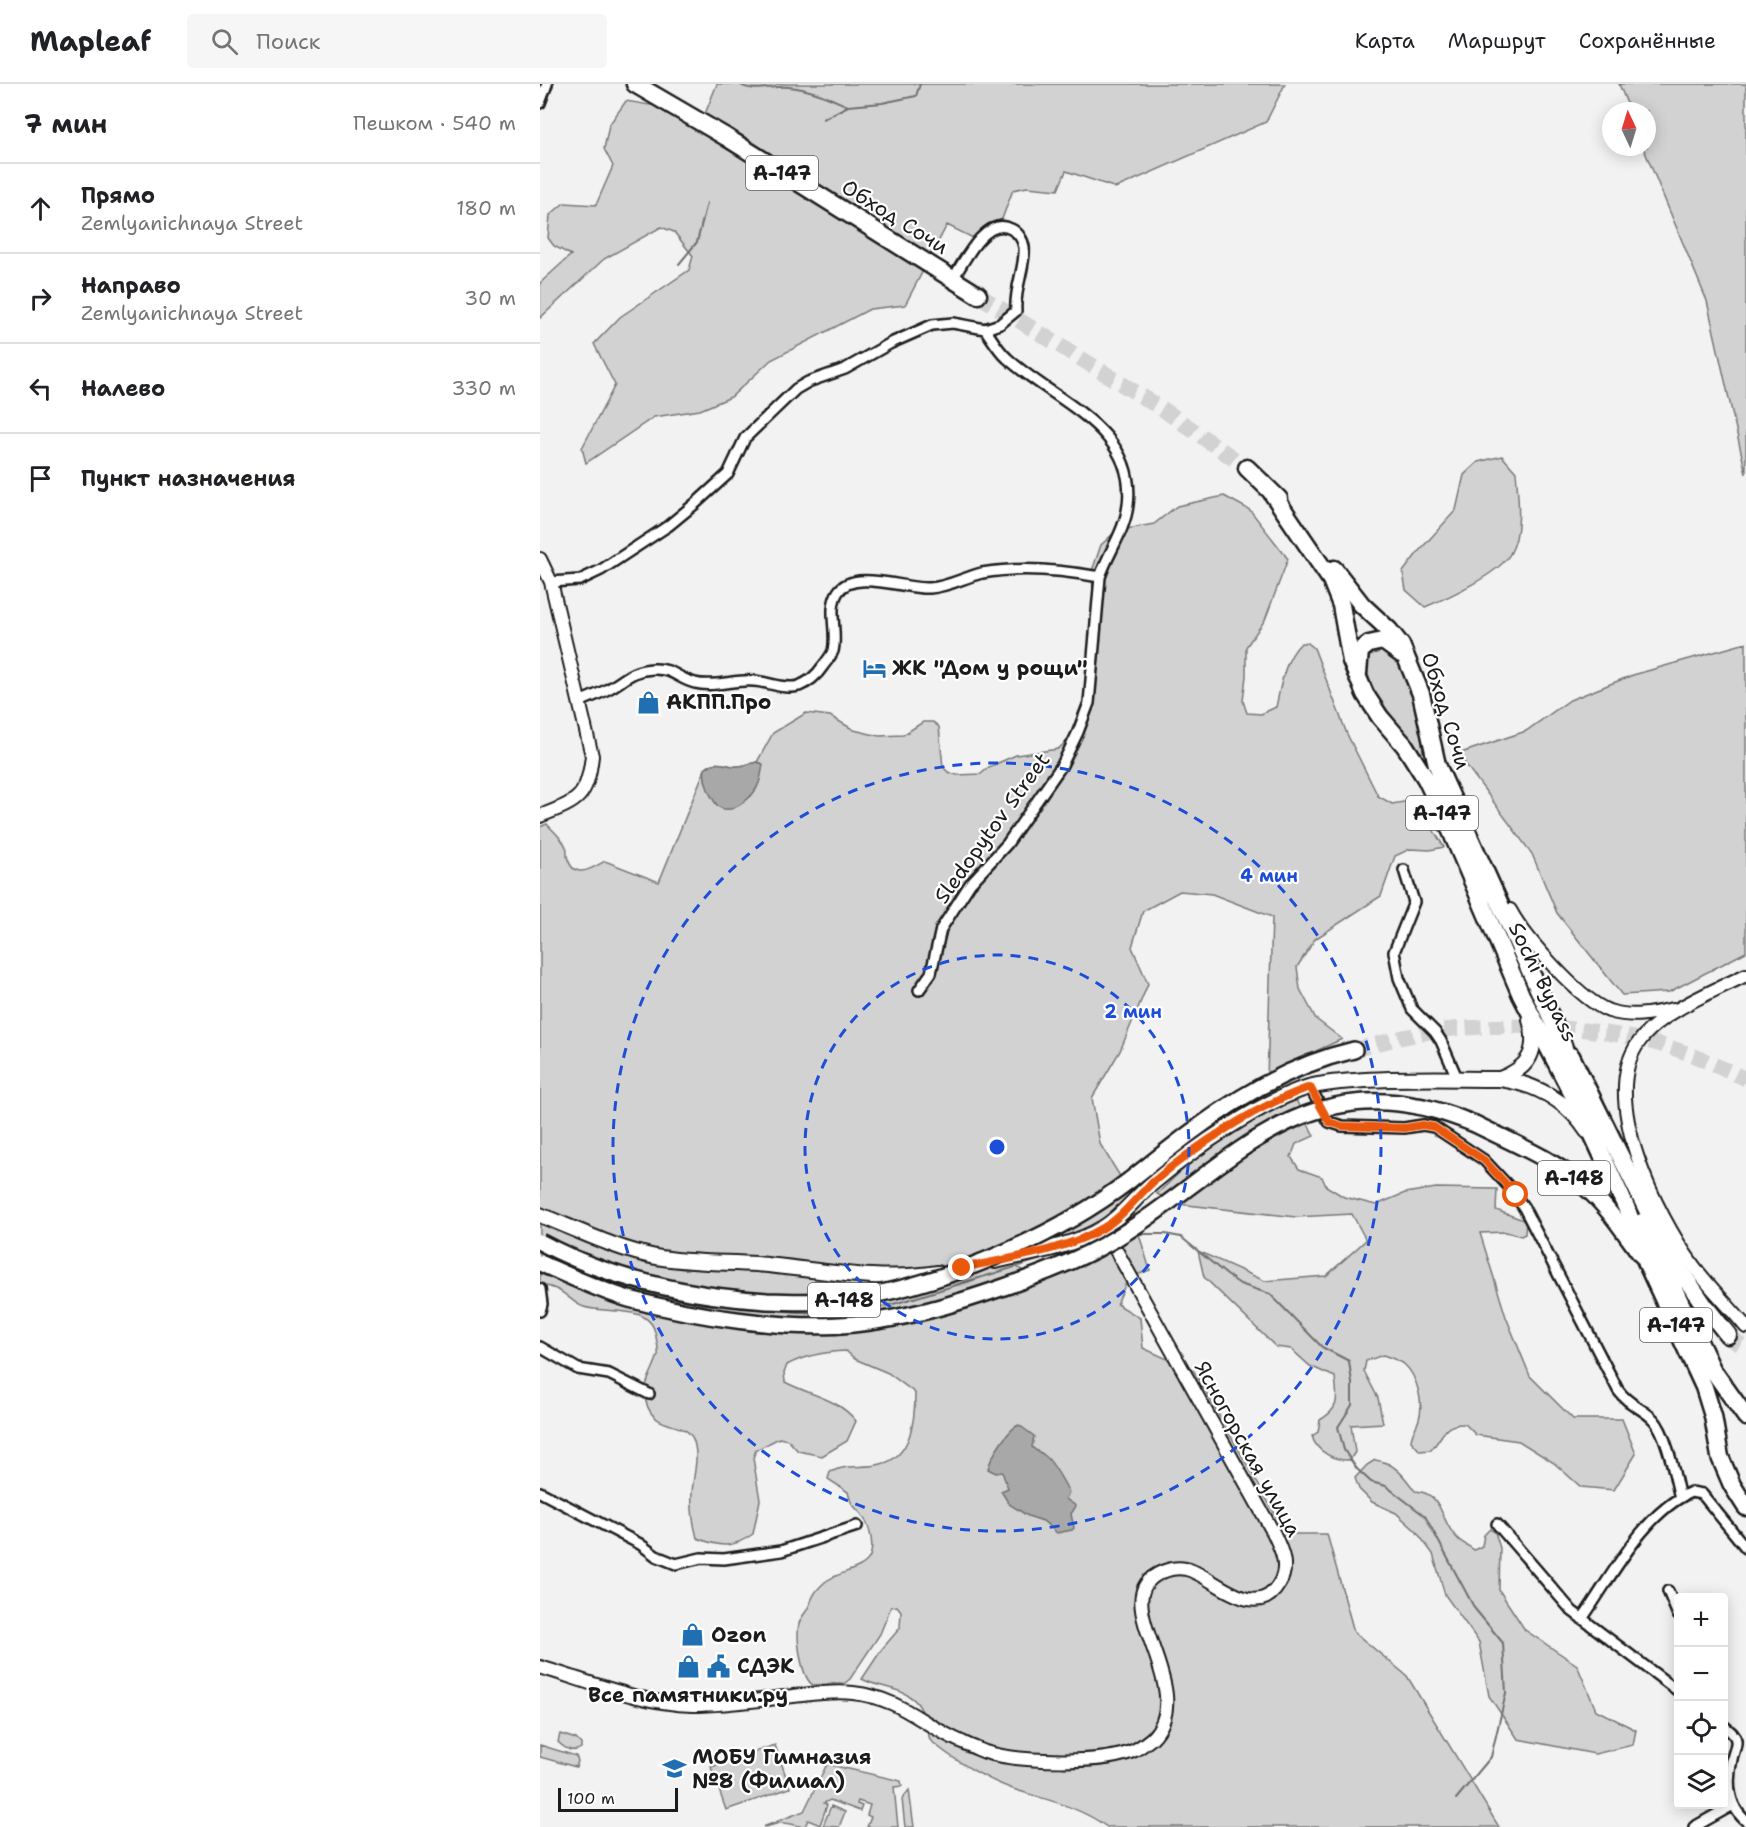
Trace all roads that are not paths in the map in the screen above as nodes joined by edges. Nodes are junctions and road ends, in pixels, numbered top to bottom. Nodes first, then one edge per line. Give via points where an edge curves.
1 (547, 84) edge
2 (635, 84) edge
3 (540, 103) edge
4 (953, 279) junction
5 (978, 295) tunnel mouth
6 (985, 329) junction
7 (1248, 468) tunnel mouth
8 (1272, 493) junction
9 (540, 559) edge
10 (1100, 577) junction
11 (551, 582) junction
12 (1408, 661) junction
13 (1358, 677) junction
14 (579, 702) junction
15 (540, 816) edge
16 (1478, 860) junction
17 (1404, 870) dead end
18 (1746, 975) edge
19 (919, 990) dead end
20 (1521, 995) junction
21 (1683, 1006) junction
22 (1560, 1037) junction
23 (1354, 1050) tunnel mouth
24 (1500, 1079) junction
25 (1458, 1080) junction
26 (1310, 1087) junction
27 (1596, 1146) junction
28 (540, 1215) edge
29 (1103, 1228) junction
30 (540, 1242) edge
31 (540, 1263) edge
32 (1647, 1264) junction
33 (540, 1289) edge
34 (540, 1311) edge
35 (1746, 1327) edge
36 (1728, 1335) tunnel mouth
37 (540, 1347) edge
38 (649, 1394) dead end
39 (1746, 1417) edge
40 (543, 1493) edge
41 (1680, 1498) junction
42 (1746, 1507) edge
43 (1497, 1524) dead end
44 (857, 1526) dead end
45 (1746, 1548) edge
46 (1668, 1591) dead end
47 (1674, 1605) edge
48 (1582, 1619) junction
49 (540, 1667) edge
50 (1674, 1688) edge
51 (1728, 1730) edge
52 (1746, 1806) edge
53 (1736, 1810) junction
54 (1746, 1821) edge
55 (1694, 1827) edge

1 - 3 street
2 - 4 highway, Обход Сочи / А-147
4 - 5 highway, Обход Сочи / А-147
4 - 6 street via 974,245 988,232 1003,226 1021,237 1024,255 1015,293 1016,311 1000,324
6 - 10 street, Sledopytov Street via 1008,358 1116,445 1124,463 1128,507
6 - 11 street via 953,323 932,325 844,369 808,382 745,438 728,474 668,526 594,574 580,580
7 - 8 highway, Обход Сочи / А-147
8 - 12 highway, Обход Сочи / А-147 via 1291,511 1362,605 1395,636
8 - 13 highway, Sochi Bypass / А-147 via 1334,586
9 - 11 street
10 - 14 street via 1027,570 983,573 932,588 872,581 852,583 838,592 834,602 831,655 807,682 788,687 753,681 704,684 669,670 639,670
10 - 19 street, Sledopytov Street via 1089,703 1078,732 1062,765 1007,844 970,884 941,929 931,973
11 - 14 street
12 - 13 highway via 1389,644 1377,641 1360,651
12 - 16 highway, Обход Сочи / А-147 via 1421,694 1437,765
13 - 20 highway, Sochi Bypass / А-147 via 1373,707 1405,746 1425,779
14 - 15 street via 591,756 587,785 577,798
16 - 21 street, А-147 via 1525,933 1594,1003 1634,1015
16 - 22 highway, Обход Сочи / А-147
17 - 25 street via 1414,902 1394,952 1403,991 1412,1009 1435,1032
18 - 21 street
20 - 24 main road, А-147 via 1533,1032 1531,1053 1520,1070
20 - 27 highway, Sochi Bypass / А-147
21 - 35 street, А-147 via 1653,1027 1634,1049 1625,1081 1627,1119 1638,1158 1674,1236
22 - 36 highway, А-147 via 1658,1232 1678,1267
22 - 39 highway, А-147 via 1702,1350
23 - 30 main road, А-148, bridge via 1310,1063 1251,1091 1062,1225 932,1278 869,1295 786,1302 685,1292 594,1266
24 - 25 main road
24 - 27 main road, А-147 via 1549,1094 1581,1123
25 - 26 main road via 1380,1079
26 - 29 main road via 1265,1106 1202,1146 1153,1182
26 - 41 street via 1329,1122 1404,1128 1429,1125 1484,1160 1512,1190 1618,1390 1632,1406 1651,1417 1661,1431
27 - 32 highway, Sochi Bypass / А-147 via 1626,1207
28 - 29 main road via 624,1249 658,1257 866,1276 908,1276 962,1268 1064,1244
29 - 49 street, Ясногорская улица via 1273,1532 1285,1564 1278,1587 1258,1599 1231,1594 1185,1568 1153,1576 1142,1596 1141,1611 1167,1696 1159,1727 1136,1750 1090,1760 1014,1758 958,1741 898,1705 873,1696 826,1692 689,1705 654,1701
31 - 32 main road, А-148, bridge via 629,1299 681,1310 819,1325 898,1317 967,1300 1081,1256 1150,1217 1261,1135 1305,1114 1348,1103 1394,1102 1441,1111 1475,1124 1556,1164 1585,1186 1609,1212
32 - 42 highway, Sochi Bypass / А-147 via 1704,1387 1720,1457
33 - 34 street
37 - 38 street via 579,1370 609,1374
40 - 44 street via 676,1564 781,1551
41 - 45 street via 1696,1491 1702,1494
41 - 48 street via 1649,1525
43 - 48 street via 1565,1605
46 - 47 street
48 - 50 street
51 - 53 street via 1736,1740 1729,1772 1730,1794
52 - 53 street
53 - 54 street
53 - 55 street

